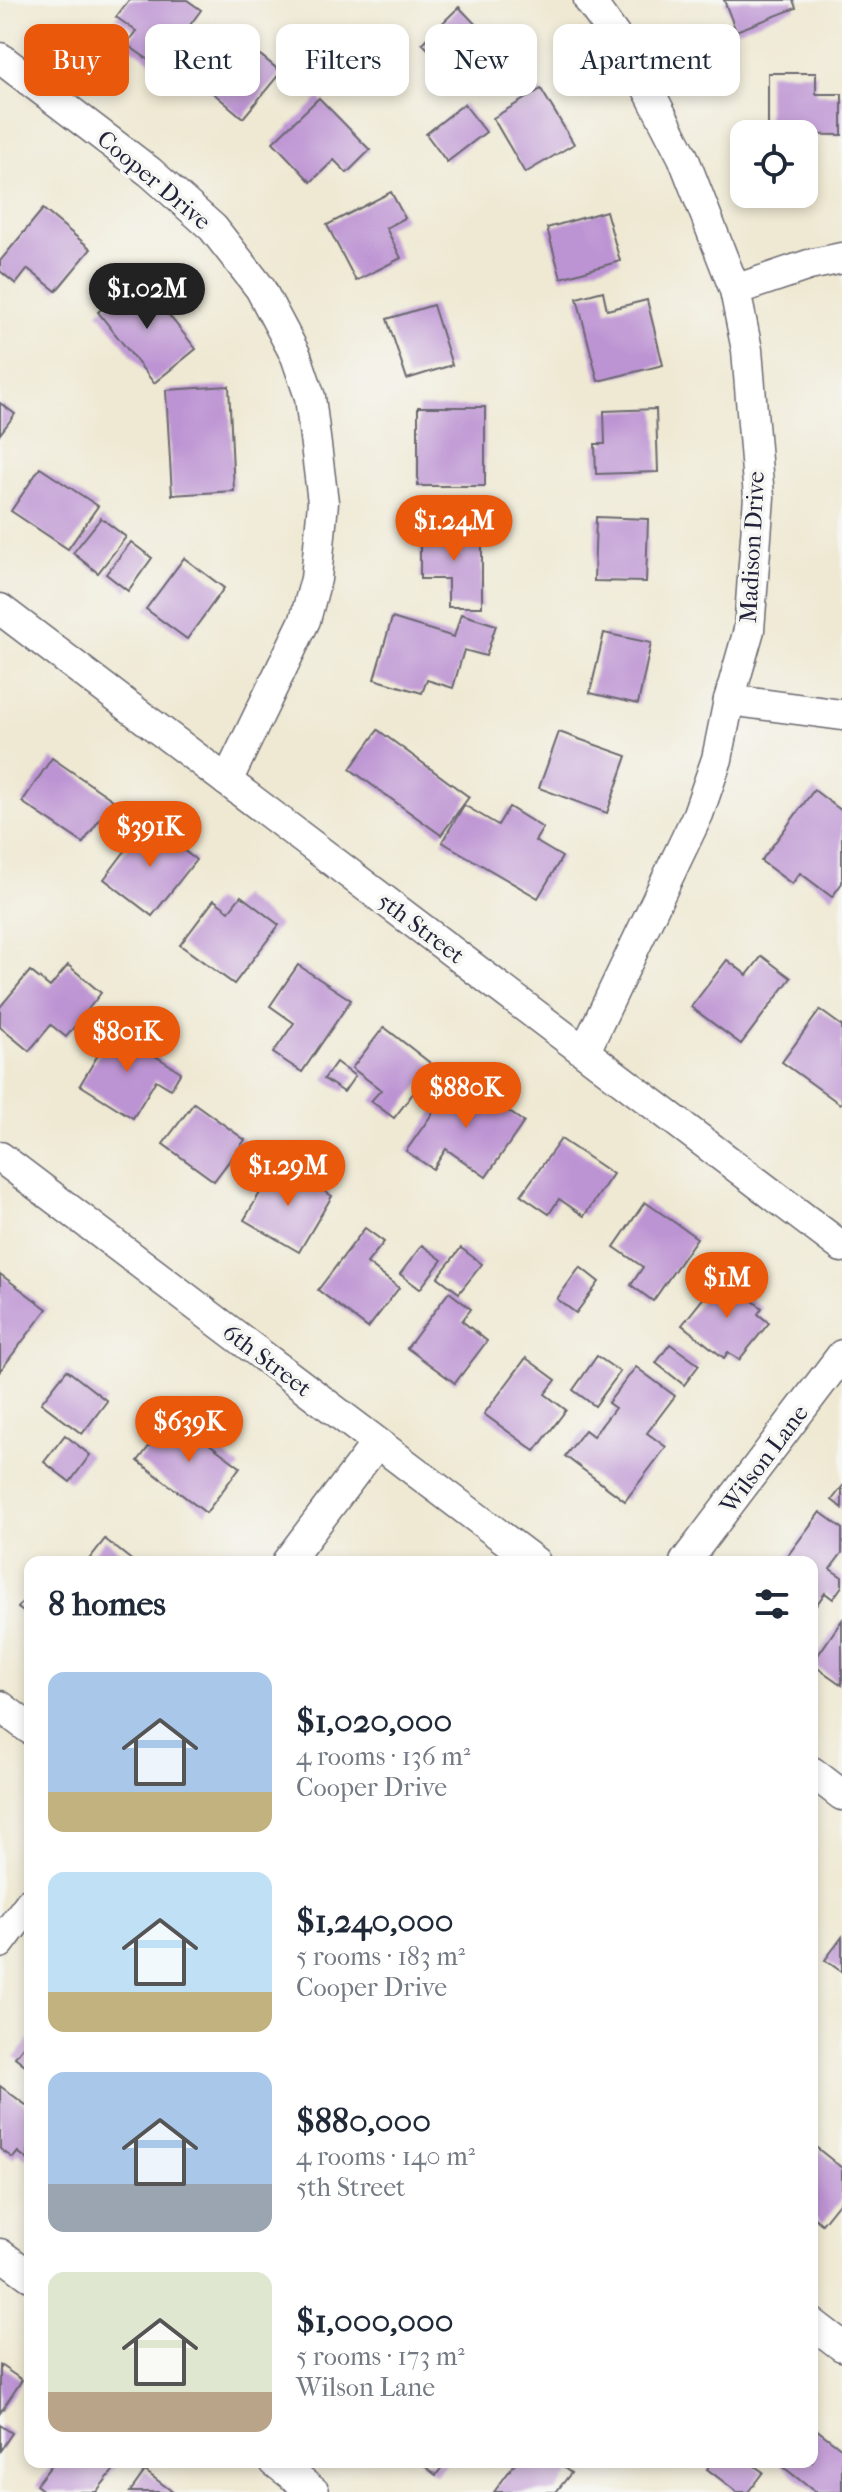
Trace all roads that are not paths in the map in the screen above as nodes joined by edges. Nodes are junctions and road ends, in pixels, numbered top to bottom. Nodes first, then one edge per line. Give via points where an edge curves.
1 (589, 0) edge
2 (0, 58) edge
3 (842, 258) edge
4 (735, 290) junction
5 (0, 609) edge
6 (729, 700) junction
7 (842, 715) edge
8 (227, 781) junction
9 (585, 1051) junction
10 (0, 1157) edge
11 (842, 1247) edge
12 (842, 1355) edge
13 (377, 1443) junction
14 (292, 1556) edge
15 (527, 1556) edge
16 (690, 1556) edge
17 (0, 1706) edge
18 (24, 1724) edge
19 (818, 1777) edge
20 (842, 1795) edge
21 (24, 1911) edge
22 (0, 1943) edge
23 (0, 2254) edge
24 (24, 2272) edge
25 (818, 2328) edge
26 (842, 2346) edge
27 (283, 2468) edge
28 (314, 2492) edge

1 - 4 street, Madison Drive via 635,64 683,157
2 - 8 street, Cooper Drive via 150,172 213,228 260,288 296,356 310,397 323,502 316,579 305,620
3 - 4 street
4 - 6 street, Madison Drive via 747,350 759,497 749,630
5 - 8 street, 5th Street
6 - 7 street
6 - 9 street, Madison Drive via 698,814
8 - 9 street, 5th Street
9 - 11 street, 5th Street
10 - 13 street, 6th Street
12 - 16 street, Wilson Lane
13 - 14 street
13 - 15 street, 6th Street
17 - 18 street
19 - 20 street
21 - 22 street
23 - 24 street
25 - 26 street
27 - 28 street

